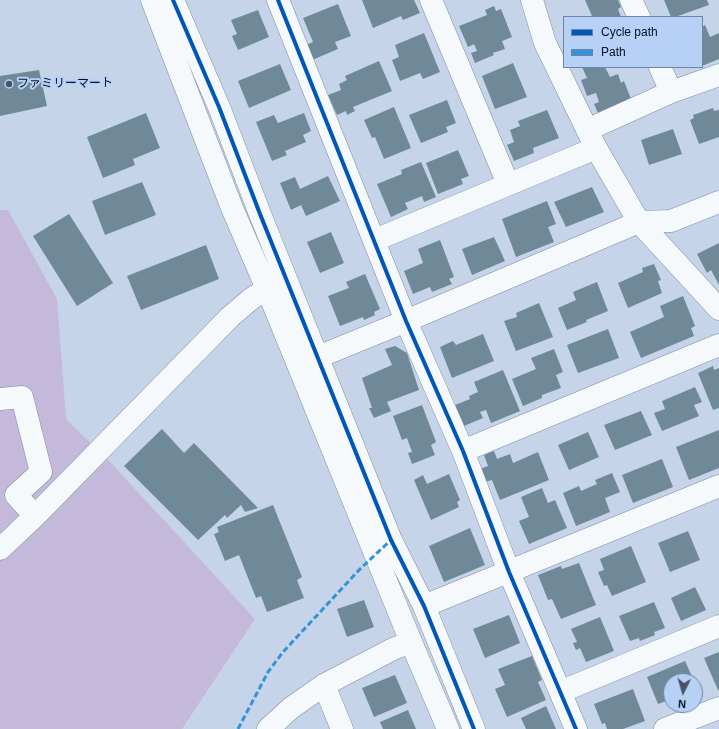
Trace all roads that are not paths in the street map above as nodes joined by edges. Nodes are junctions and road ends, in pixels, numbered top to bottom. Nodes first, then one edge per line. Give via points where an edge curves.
1 (152, 0) edge
2 (173, 0) edge
3 (278, 0) edge
4 (431, 0) edge
5 (532, 0) edge
6 (631, 0) edge
7 (639, 16) edge
8 (660, 68) edge
9 (719, 75) edge
10 (671, 92) junction
11 (591, 139) junction
12 (508, 184) junction
13 (719, 202) edge
14 (639, 222) junction
15 (375, 240) junction
16 (276, 283) junction
17 (719, 309) edge
18 (406, 321) junction
19 (719, 345) edge
20 (318, 357) junction
21 (0, 399) edge
22 (462, 451) junction
23 (719, 486) edge
24 (35, 516) junction
25 (0, 549) edge
26 (510, 572) junction
27 (424, 606) junction
28 (719, 626) edge
29 (411, 642) junction
30 (324, 685) junction
31 (560, 692) junction
32 (719, 708) edge
33 (268, 729) edge
34 (342, 729) edge
35 (448, 729) edge
36 (474, 729) edge
37 (576, 729) edge
38 (665, 729) edge

1 - 16 street via 232,208
2 - 16 street via 219,107
3 - 15 street
4 - 12 street
5 - 11 street via 545,43
6 - 7 street
8 - 10 street
9 - 10 street
10 - 11 street
11 - 12 street
11 - 14 street
12 - 15 street
13 - 14 street via 671,221
14 - 17 street
14 - 18 street
15 - 18 street
16 - 20 street
16 - 24 street via 230,317
16 - 29 street
18 - 20 street
18 - 22 street
19 - 22 street
20 - 27 street via 391,540
21 - 24 street via 22,397 41,472 16,495
22 - 26 street
23 - 26 street
24 - 25 street
26 - 27 street
26 - 31 street
27 - 36 street
28 - 31 street
29 - 30 street
29 - 35 street
30 - 33 street via 291,708
30 - 34 street
31 - 37 street
32 - 38 street

